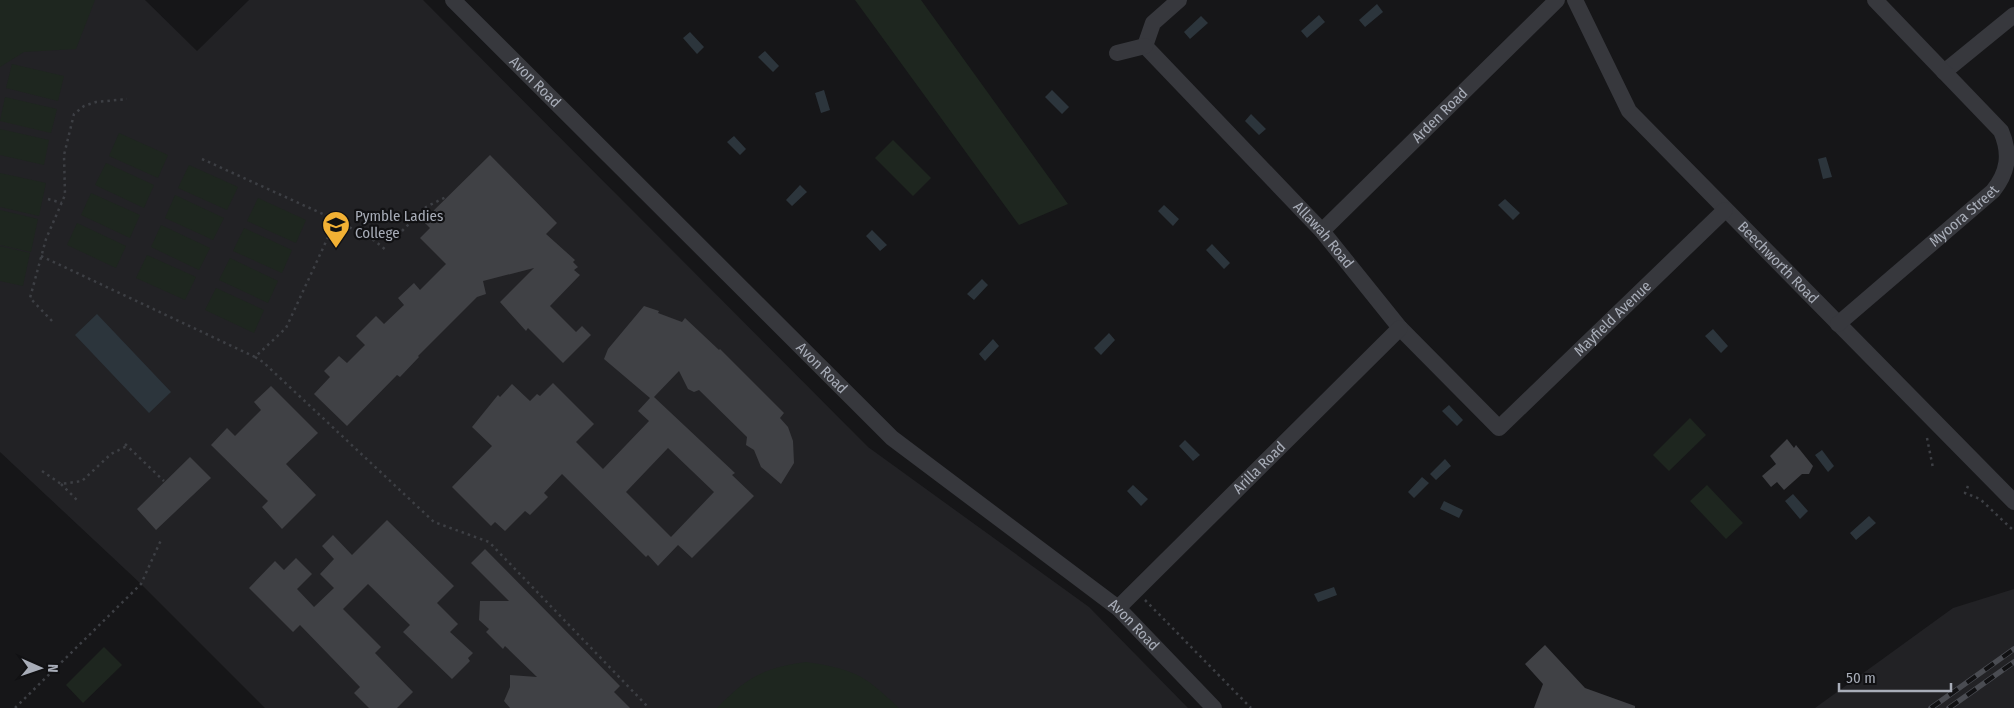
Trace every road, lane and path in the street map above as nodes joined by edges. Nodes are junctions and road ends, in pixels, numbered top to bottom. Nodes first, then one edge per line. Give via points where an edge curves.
1 (454, 0) edge
2 (1180, 0) edge
3 (1557, 0) edge
4 (1575, 0) edge
5 (1875, 0) edge
6 (2014, 15) edge
7 (1145, 46) junction
8 (1117, 53) dead end
9 (1944, 72) junction
10 (127, 99) dead end
11 (202, 159) dead end
12 (446, 197) dead end
13 (48, 199) dead end
14 (62, 203) junction
15 (1725, 210) junction
16 (336, 220) junction
17 (402, 231) dead end
18 (1322, 231) junction
19 (387, 251) dead end
20 (41, 256) junction
21 (52, 321) dead end
22 (1838, 324) junction
23 (1400, 328) junction
24 (255, 358) junction
25 (1499, 428) joint
26 (1929, 440) dead end
27 (1933, 468) dead end
28 (42, 471) dead end
29 (164, 481) dead end
30 (61, 484) junction
31 (1968, 486) dead end
32 (79, 502) dead end
33 (2014, 502) edge
34 (2014, 531) edge
35 (161, 540) dead end
36 (1143, 598) dead end
37 (1118, 608) junction
38 (15, 708) edge
39 (650, 708) edge
40 (1214, 708) edge
41 (1251, 708) edge

1 - 37 street, Avon Road via 892,438
2 - 7 street via 1153,23
3 - 18 street, Arden Road
4 - 15 street, Beechworth Road via 1628,110
5 - 9 street, Myoora Street
6 - 9 street
7 - 8 street
7 - 18 street, Allawah Road
9 - 22 street, Myoora Street via 2001,131 2007,144 2006,170 1993,191
10 - 14 path via 96,102 74,114 64,155 66,181
11 - 16 path
12 - 17 path via 426,207
13 - 14 path
14 - 20 path
15 - 22 street, Beechworth Road
15 - 25 street, Mayfield Avenue
16 - 19 path
16 - 24 path via 286,328
18 - 23 street, Allawah Road
20 - 21 path via 30,298
20 - 24 path
22 - 33 street, Beechworth Road
23 - 25 street, Allawah Road
23 - 37 street, Arilla Road
24 - 39 path via 434,522 489,542
26 - 27 path
28 - 30 path
29 - 30 path via 126,445 82,481
30 - 32 path
31 - 34 path via 1965,493 1980,498
35 - 38 path via 140,584
36 - 41 path
37 - 40 street, Avon Road

